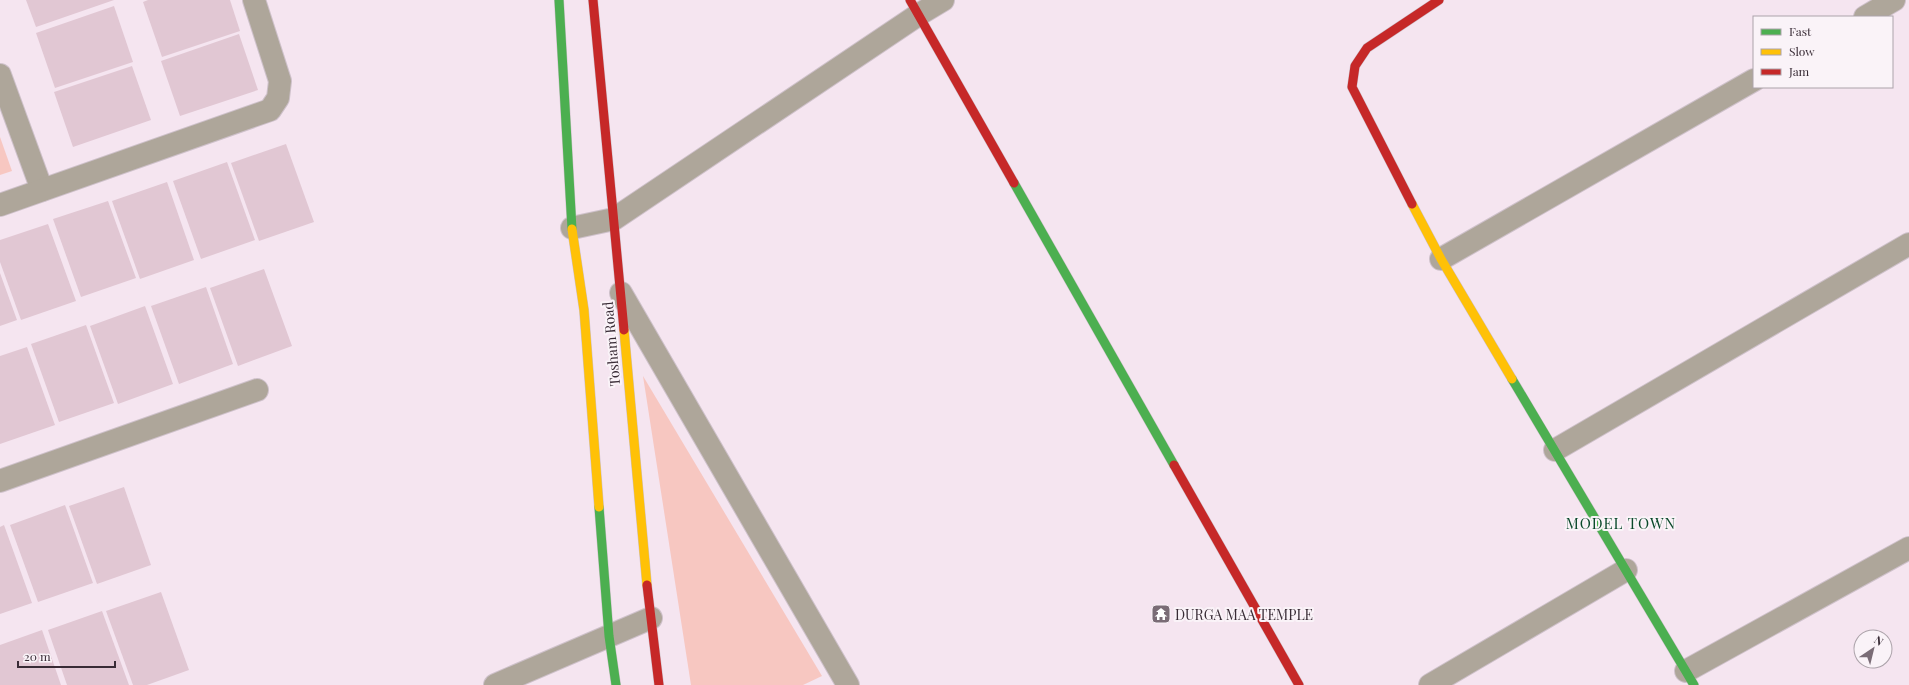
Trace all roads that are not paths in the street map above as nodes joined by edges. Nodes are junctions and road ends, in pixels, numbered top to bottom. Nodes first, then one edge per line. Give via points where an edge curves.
1 (254, 0) edge
2 (559, 0) edge
3 (593, 0) edge
4 (943, 0) edge
5 (1439, 0) edge
6 (1894, 0) edge
7 (914, 7) edge
8 (1867, 16) edge
9 (0, 75) edge
10 (1753, 81) edge
11 (42, 190) junction
12 (0, 205) edge
13 (614, 219) junction
14 (572, 228) junction
15 (1909, 244) edge
16 (1441, 259) junction
17 (621, 294) junction
18 (257, 390) dead end
19 (1555, 450) junction
20 (0, 482) edge
21 (1909, 548) edge
22 (1626, 570) junction
23 (651, 618) junction
24 (609, 636) junction
25 (1690, 678) edge
26 (495, 685) edge
27 (616, 685) edge
28 (659, 685) edge
29 (848, 685) edge
30 (1299, 685) edge
31 (1430, 685) edge

1 - 11 street via 280,81 278,98 270,110
2 - 14 street, Tosham Road
3 - 13 street, Tosham Road
4 - 7 street
5 - 16 street via 1367,48 1355,66 1352,87
6 - 8 street
7 - 13 street
7 - 30 street
9 - 11 street
10 - 16 street
11 - 12 street
13 - 14 street
13 - 17 street, Tosham Road
14 - 24 street, Tosham Road via 584,310
15 - 19 street
16 - 19 street
17 - 23 street, Tosham Road via 643,555
17 - 29 street
18 - 20 street
19 - 22 street
21 - 25 street
22 - 25 street
22 - 31 street
23 - 24 street
23 - 28 street, Tosham Road
24 - 26 street
24 - 27 street, Tosham Road

